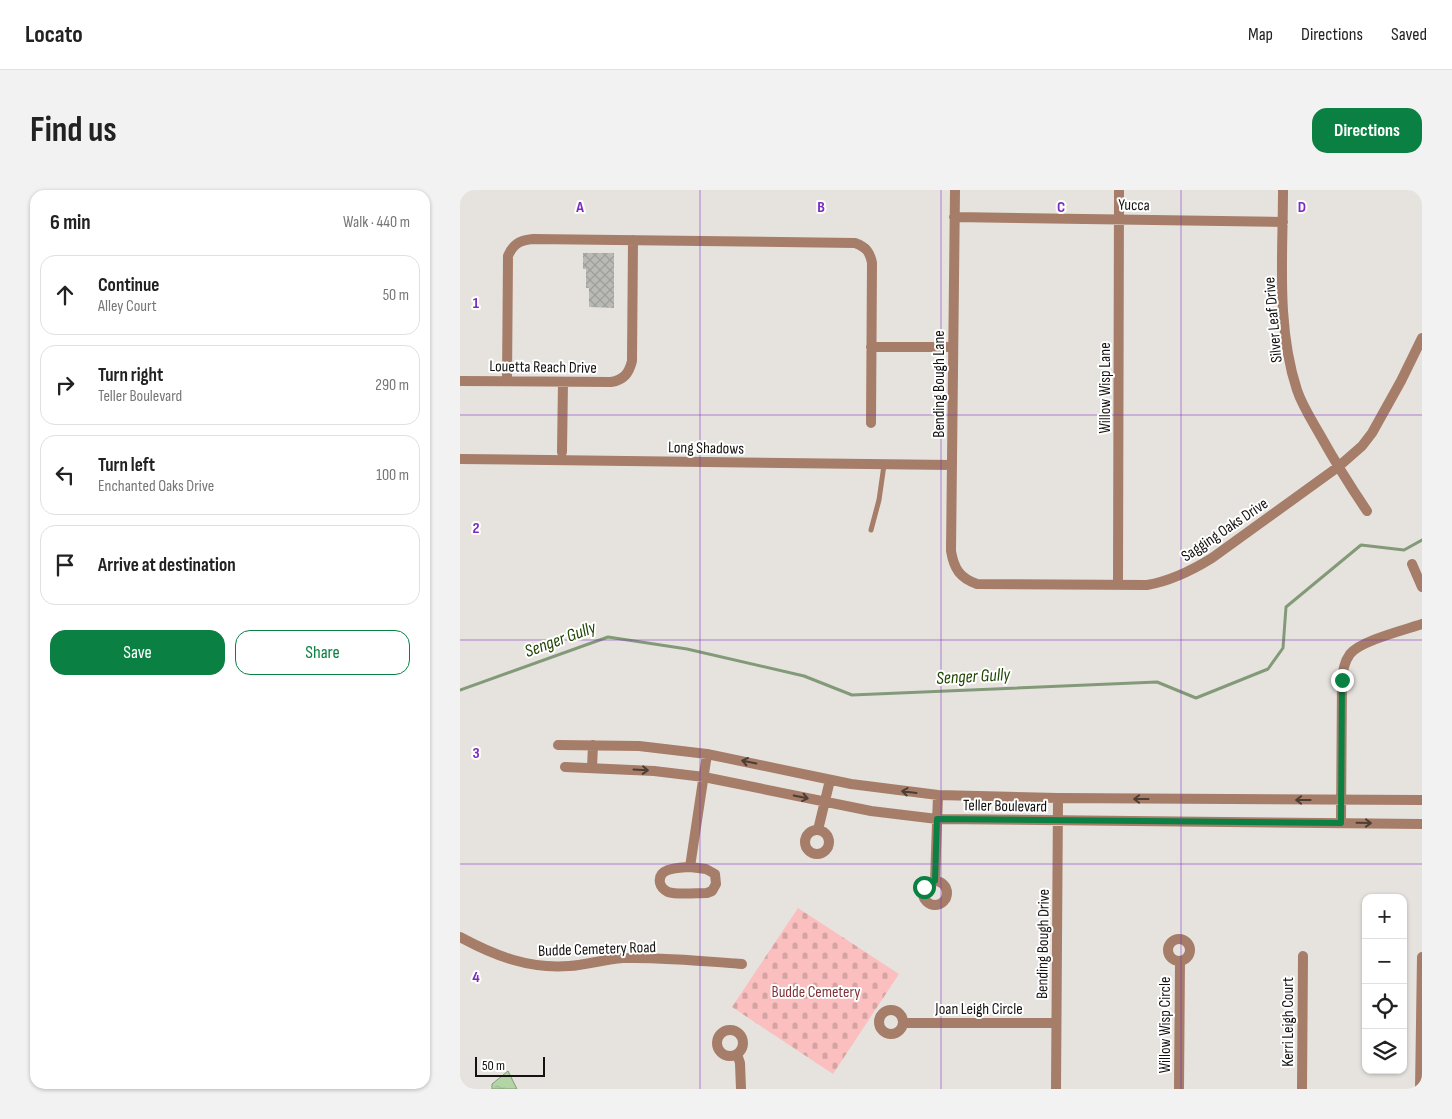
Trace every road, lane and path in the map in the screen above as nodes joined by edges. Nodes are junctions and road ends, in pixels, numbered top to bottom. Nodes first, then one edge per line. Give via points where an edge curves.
1 (955, 190) edge
2 (1119, 190) edge
3 (1283, 190) edge
4 (954, 216) junction
5 (1119, 219) junction
6 (1283, 222) junction
7 (633, 240) junction
8 (1422, 338) edge
9 (871, 347) junction
10 (953, 347) junction
11 (460, 381) edge
12 (506, 381) junction
13 (563, 382) junction
14 (871, 423) dead end
15 (562, 452) dead end
16 (460, 459) edge
17 (884, 465) junction
18 (952, 465) junction
19 (1338, 467) junction
20 (1366, 511) dead end
21 (872, 530) dead end
22 (1412, 564) dead end
23 (960, 576) joint
24 (1118, 585) junction
25 (1422, 587) edge
26 (1422, 624) edge
27 (558, 745) dead end
28 (593, 746) junction
29 (707, 754) junction
30 (564, 767) dead end
31 (592, 768) junction
32 (704, 777) junction
33 (830, 780) junction
34 (938, 795) junction
35 (1058, 798) junction
36 (1341, 800) junction
37 (1422, 800) edge
38 (825, 802) junction
39 (937, 819) junction
40 (1058, 821) junction
41 (1341, 823) junction
42 (1422, 824) edge
43 (818, 830) dead end
44 (690, 867) junction
45 (935, 881) dead end
46 (460, 937) edge
47 (1303, 956) dead end
48 (1422, 957) edge
49 (1180, 961) dead end
50 (742, 964) dead end
51 (902, 1023) dead end
52 (1056, 1023) junction
53 (738, 1054) dead end
54 (741, 1089) edge
55 (1056, 1089) edge
56 (1179, 1089) edge
57 (1302, 1089) edge
58 (1420, 1089) edge

1 - 4 street, Bending Bough Lane
2 - 5 street, Willow Wisp Lane
3 - 6 street, Silver Leaf Drive
4 - 5 street, Yucca
4 - 10 street, Bending Bough Lane
5 - 6 street, Yucca
5 - 24 street, Willow Wisp Lane
6 - 19 street, Silver Leaf Drive via 1282,304 1286,348 1304,407
7 - 9 street via 847,242 861,245 869,252 872,263
7 - 12 street via 533,239 514,245 507,263
7 - 13 street, Louetta Reach Drive via 632,361 629,371 611,382
8 - 19 street, Sagging Oaks Drive via 1372,433
9 - 10 street
9 - 14 street
10 - 18 street, Bending Bough Lane
11 - 12 street, Louetta Reach Drive
12 - 13 street, Louetta Reach Drive
13 - 15 street
16 - 17 street, Long Shadows
17 - 18 street, Long Shadows
17 - 21 lane
18 - 23 street, Bending Bough Lane via 951,551
19 - 20 street, Silver Leaf Drive
19 - 24 street, Sagging Oaks Drive via 1194,569 1164,582
22 - 25 street
23 - 24 street, Sagging Oaks Drive via 984,584
26 - 36 street via 1360,645 1346,660 1342,680
27 - 28 street, Teller Boulevard
28 - 29 street, Teller Boulevard via 639,746
28 - 31 street
29 - 32 street
33 -> 29 street, Teller Boulevard
30 - 31 street, Teller Boulevard
31 -> 32 street, Teller Boulevard
32 -> 38 street, Teller Boulevard
32 - 44 street
34 -> 33 street, Teller Boulevard
33 - 38 street
34 - 35 street, Teller Boulevard
34 - 39 street
36 -> 35 street, Teller Boulevard
35 - 40 street, Bending Bough Drive
36 - 37 street, Teller Boulevard
36 - 41 street
38 - 39 street, Teller Boulevard
38 - 43 street
39 - 40 street, Teller Boulevard
39 - 45 street
40 - 41 street, Teller Boulevard
40 - 52 street, Bending Bough Drive
41 -> 42 street, Teller Boulevard
44 - 44 street via 715,874 716,884 712,891 670,893 661,886 661,877 668,870
46 - 50 street, Budde Cemetery Road via 513,961 546,967 635,958
47 - 57 street, Kerri Leigh Court
48 - 58 street
49 - 56 street, Willow Wisp Circle
51 - 52 street, Joan Leigh Circle
52 - 55 street, Bending Bough Drive
53 - 54 street

